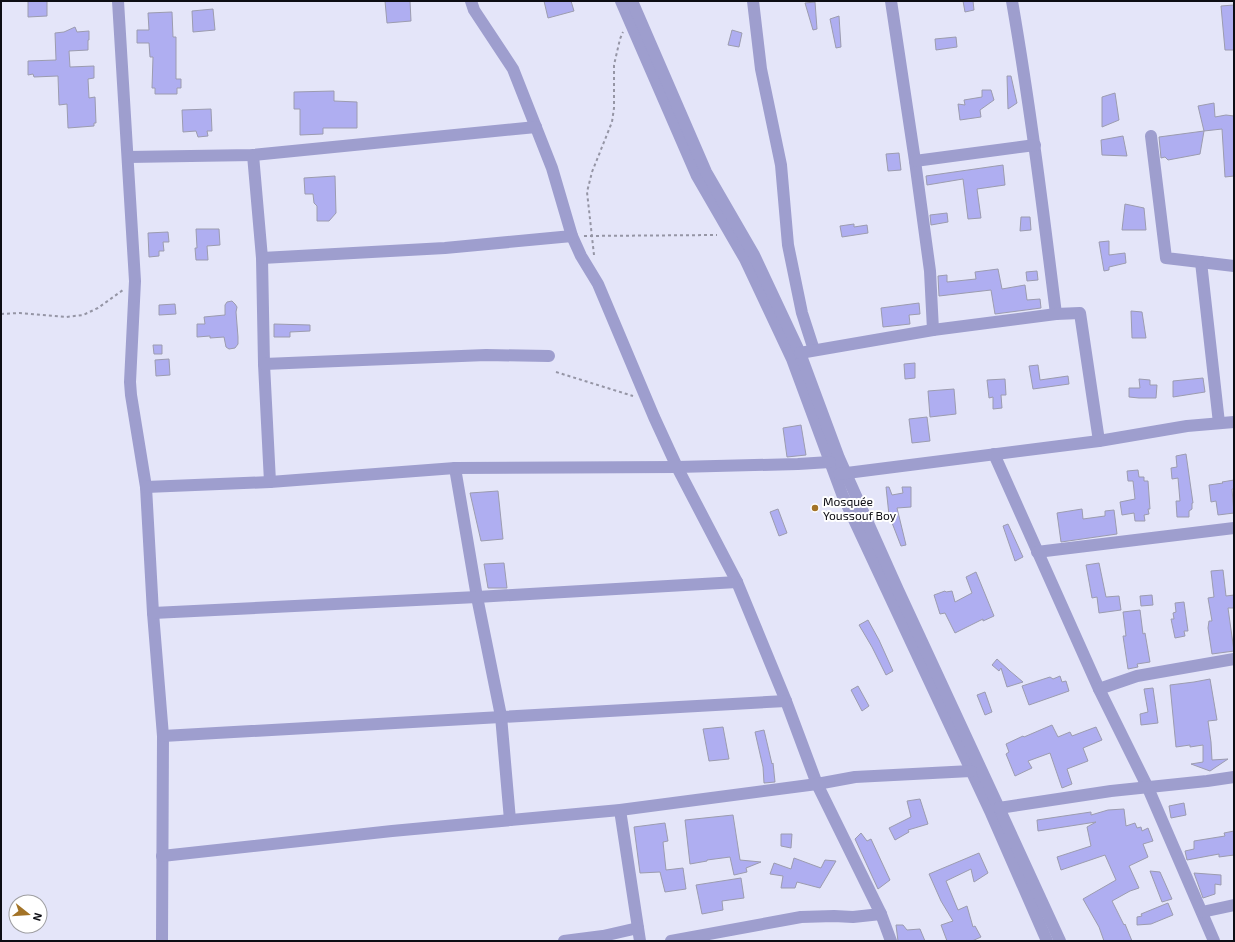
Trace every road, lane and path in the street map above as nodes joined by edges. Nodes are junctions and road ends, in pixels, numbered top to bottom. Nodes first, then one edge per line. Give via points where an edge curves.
1 (118, 1) edge
2 (470, 1) edge
3 (621, 1) edge
4 (632, 1) edge
5 (753, 1) edge
6 (891, 1) edge
7 (1012, 1) edge
8 (629, 18) junction
9 (536, 127) junction
10 (1151, 136) dead end
11 (1035, 144) junction
12 (253, 155) junction
13 (128, 157) junction
14 (915, 161) junction
15 (730, 234) junction
16 (572, 236) junction
17 (591, 236) junction
18 (262, 258) junction
19 (1201, 262) junction
20 (1234, 266) edge
21 (135, 281) junction
22 (1, 314) edge
23 (1056, 314) junction
24 (933, 330) junction
25 (814, 350) junction
26 (800, 353) junction
27 (549, 356) dead end
28 (264, 364) junction
29 (556, 372) dead end
30 (647, 401) junction
31 (1234, 422) edge
32 (1219, 423) junction
33 (1100, 441) junction
34 (994, 454) junction
35 (830, 462) junction
36 (677, 466) junction
37 (454, 468) junction
38 (841, 474) junction
39 (270, 482) junction
40 (146, 487) junction
41 (1234, 528) edge
42 (1037, 552) junction
43 (737, 582) junction
44 (477, 598) junction
45 (153, 613) junction
46 (1234, 659) edge
47 (1099, 688) junction
48 (786, 701) junction
49 (501, 716) junction
50 (163, 736) junction
51 (970, 771) junction
52 (1234, 777) edge
53 (817, 784) junction
54 (1148, 788) junction
55 (999, 808) junction
56 (620, 810) junction
57 (510, 820) junction
58 (162, 856) junction
59 (1234, 905) edge
60 (1202, 912) junction
61 (881, 914) junction
62 (638, 928) junction
63 (162, 941) edge
64 (564, 941) edge
65 (640, 941) edge
66 (671, 941) edge
67 (891, 941) edge
68 (1047, 941) edge
69 (1060, 941) edge
70 (1214, 941) edge

1 - 13 street
2 - 9 street via 513,69
3 - 8 street
4 - 26 street via 706,172 754,255
5 - 25 street via 761,70 781,165 788,245 802,313
6 - 14 street
7 - 11 street
8 - 15 street via 697,176
8 - 17 path via 620,39 614,65 612,122 588,183 587,201
9 - 12 street
9 - 16 street via 552,168
10 - 19 street via 1166,258
11 - 14 street
11 - 23 street
12 - 13 street
12 - 18 street
13 - 21 street
14 - 24 street via 930,271
15 - 17 path
15 - 35 street via 745,259 792,359
16 - 17 path
16 - 18 street via 445,248
16 - 30 street via 598,284
18 - 28 street
19 - 20 street
19 - 32 street
21 - 22 path via 98,308 83,315 66,317 45,314
21 - 40 street via 130,382
23 - 24 street
23 - 33 street via 1080,313
24 - 25 street
25 - 26 street
26 - 38 street via 839,458
27 - 28 street via 486,355
28 - 39 street
29 - 30 path
30 - 36 street
31 - 32 street
32 - 33 street
33 - 34 street
34 - 38 street
34 - 42 street
35 - 36 street
35 - 38 street
36 - 37 street
36 - 43 street
37 - 39 street
37 - 44 street
38 - 51 street via 842,494
38 - 55 street
39 - 40 street
40 - 45 street
41 - 42 street
42 - 47 street
43 - 44 street
43 - 48 street
44 - 45 street
44 - 49 street
45 - 50 street
46 - 47 street via 1137,676
47 - 54 street
48 - 49 street
48 - 53 street
49 - 50 street
49 - 57 street
50 - 58 street
51 - 53 street via 855,777
51 - 68 street
52 - 54 street
53 - 56 street
53 - 61 street
54 - 55 street
54 - 60 street
55 - 69 street
56 - 57 street
56 - 62 street
57 - 58 street
58 - 63 street
59 - 60 street
60 - 70 street
61 - 66 street via 801,917
61 - 67 street
62 - 64 street
62 - 65 street

